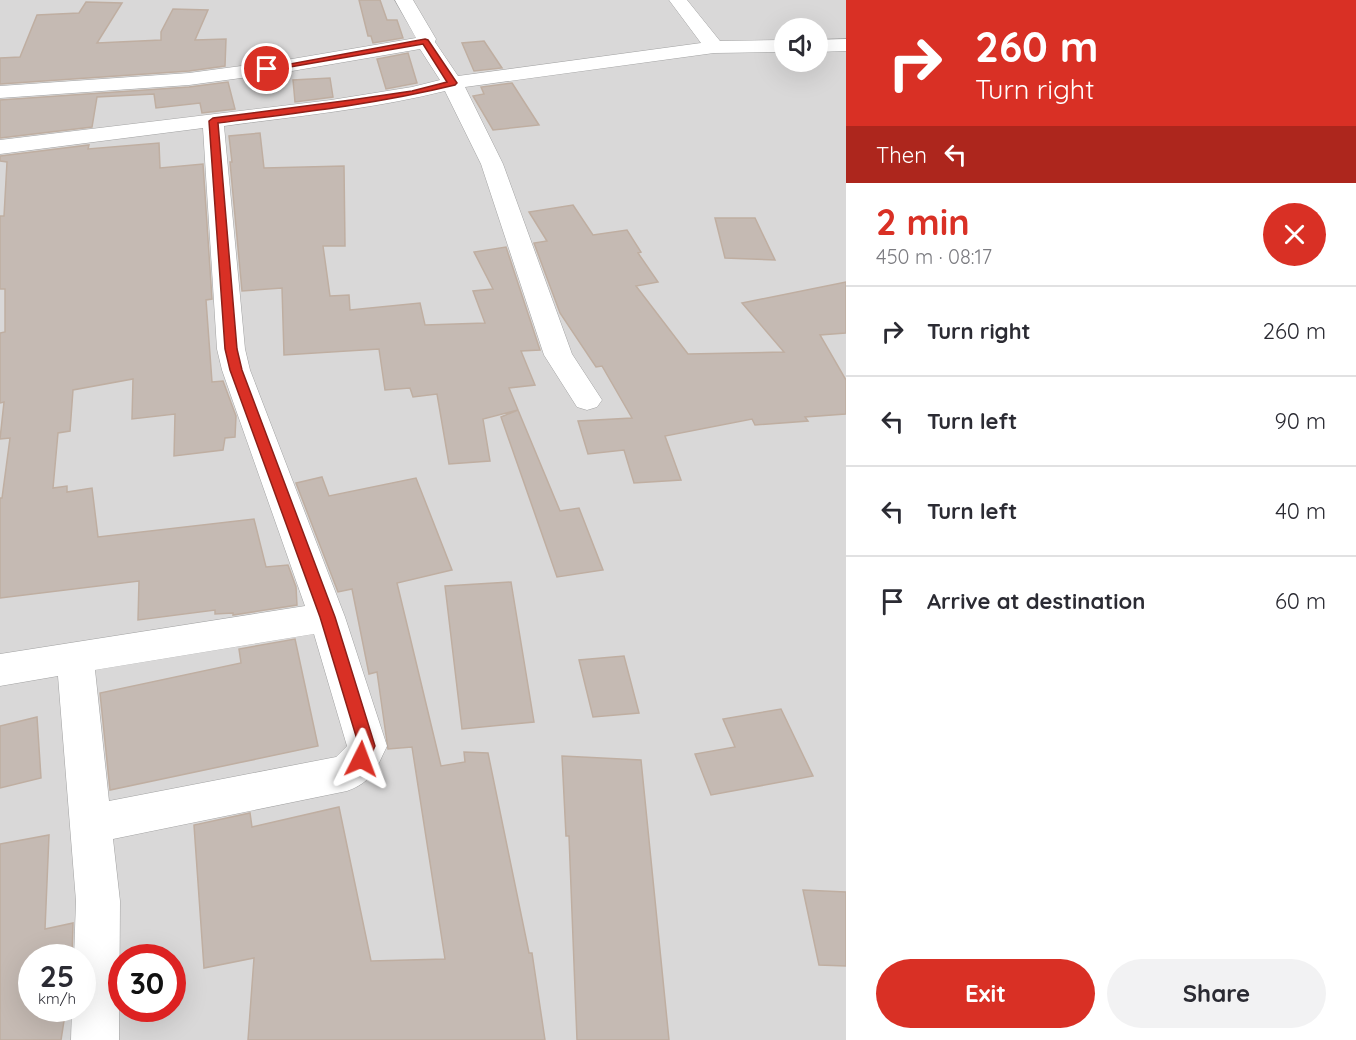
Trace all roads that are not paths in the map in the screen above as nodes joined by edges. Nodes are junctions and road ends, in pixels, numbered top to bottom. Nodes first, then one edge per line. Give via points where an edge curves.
1 (404, 0) edge
2 (678, 0) edge
3 (425, 42) junction
4 (846, 45) edge
5 (774, 46) edge
6 (828, 46) edge
7 (714, 47) junction
8 (452, 83) junction
9 (0, 92) edge
10 (213, 121) junction
11 (0, 147) edge
12 (587, 400) dead end
13 (327, 617) junction
14 (75, 657) junction
15 (0, 670) edge
16 (92, 824) junction
17 (95, 1040) edge

1 - 3 street
2 - 7 street
3 - 8 street
3 - 9 street via 189,79
4 - 6 street
5 - 7 street
7 - 8 street
8 - 10 street via 343,104
8 - 12 street via 492,164 558,356
10 - 11 street
10 - 13 street via 231,349
13 - 14 street
13 - 16 street via 367,746 347,773
14 - 15 street
14 - 16 street
16 - 17 street via 98,901

